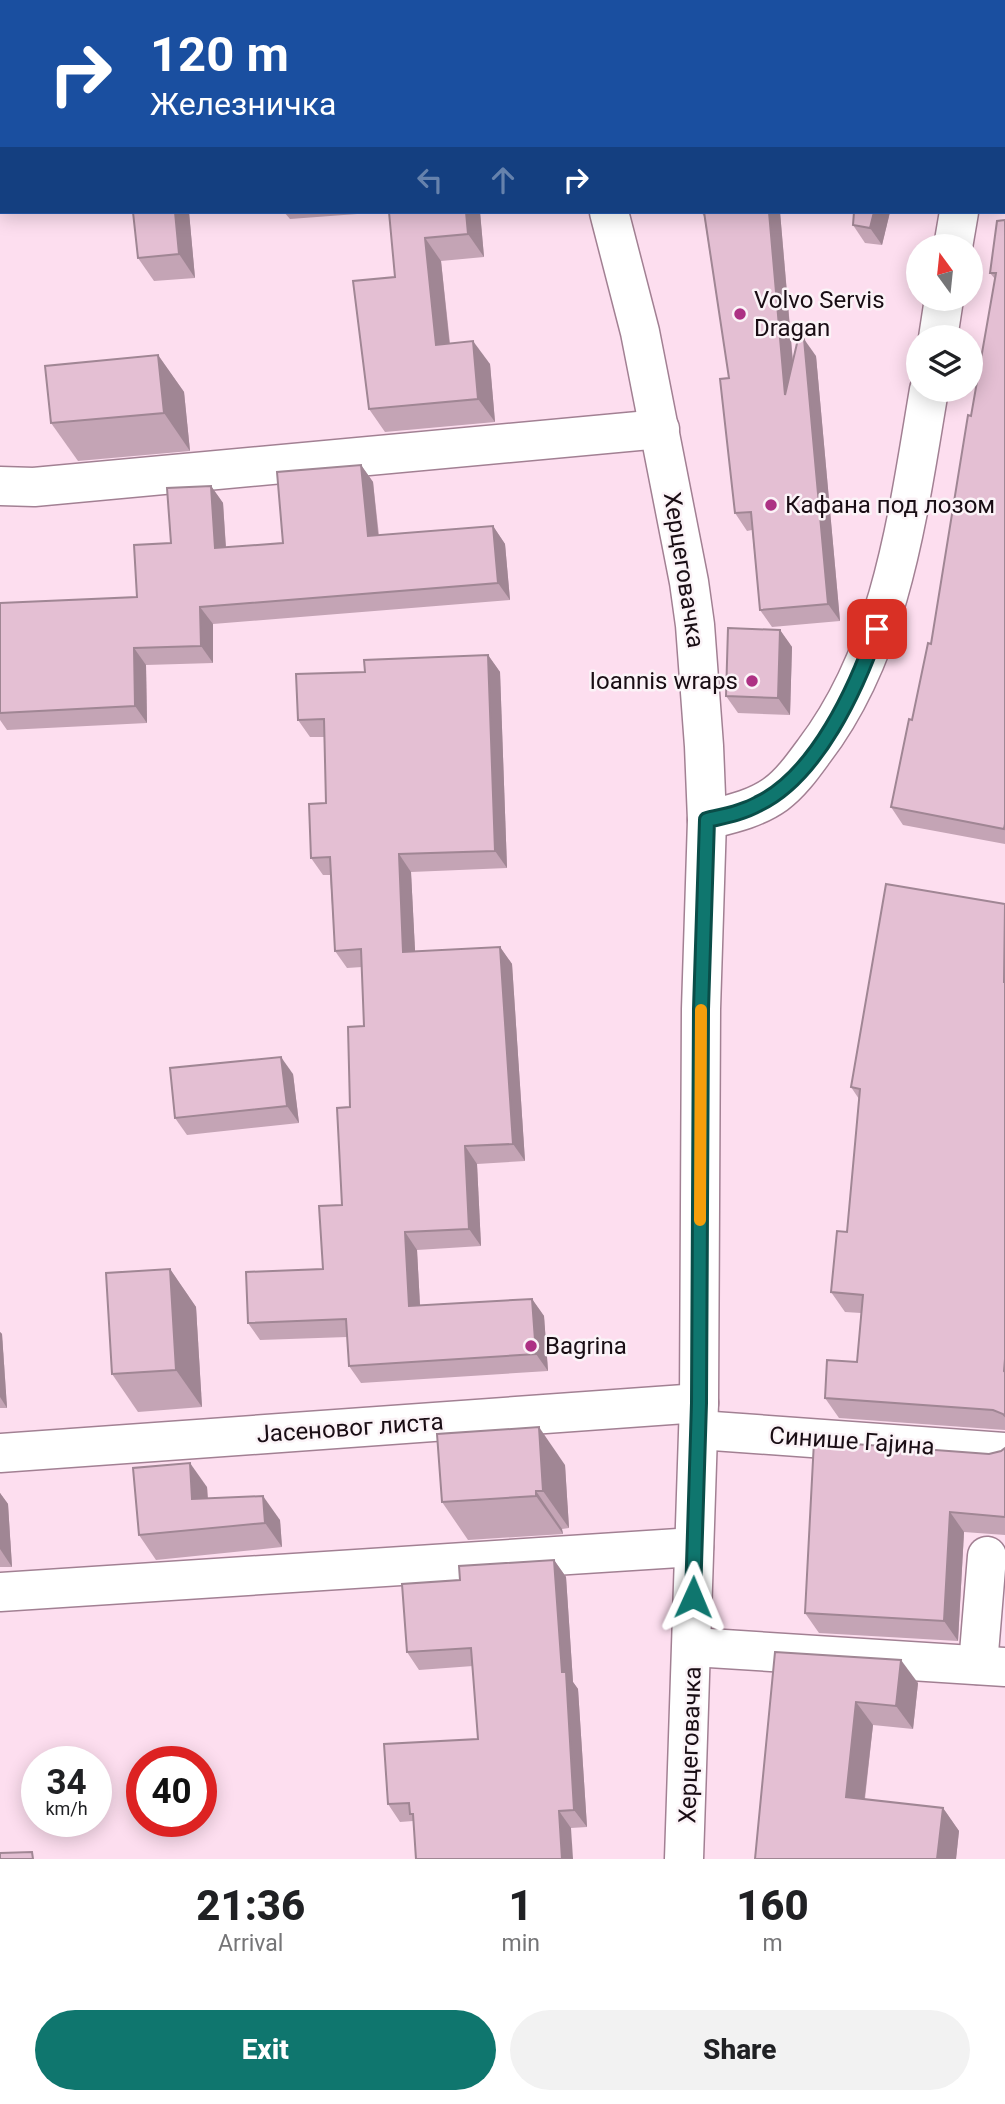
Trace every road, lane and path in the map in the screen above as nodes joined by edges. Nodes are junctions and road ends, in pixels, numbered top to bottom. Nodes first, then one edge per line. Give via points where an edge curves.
1 (610, 214) edge
2 (959, 214) edge
3 (955, 234) edge
4 (927, 402) edge
5 (660, 429) junction
6 (0, 486) edge
7 (707, 820) junction
8 (699, 1417) junction
9 (1005, 1452) edge
10 (0, 1453) edge
11 (694, 1547) junction
12 (987, 1556) dead end
13 (0, 1592) edge
14 (692, 1647) junction
15 (991, 1666) edge
16 (684, 1859) edge

1 - 5 street, Херцеговачка
2 - 3 street
4 - 7 street via 909,507 877,629 847,704 813,753 776,794 740,812
5 - 6 street via 34,487
5 - 7 street, Херцеговачка via 695,625
7 - 8 street, Херцеговачка
8 - 9 street, Синише Гајина
8 - 10 street, Јасеновог листа
8 - 11 street, Херцеговачка
11 - 13 street
11 - 14 street, Херцеговачка
12 - 15 street
14 - 15 street
14 - 16 street, Херцеговачка

